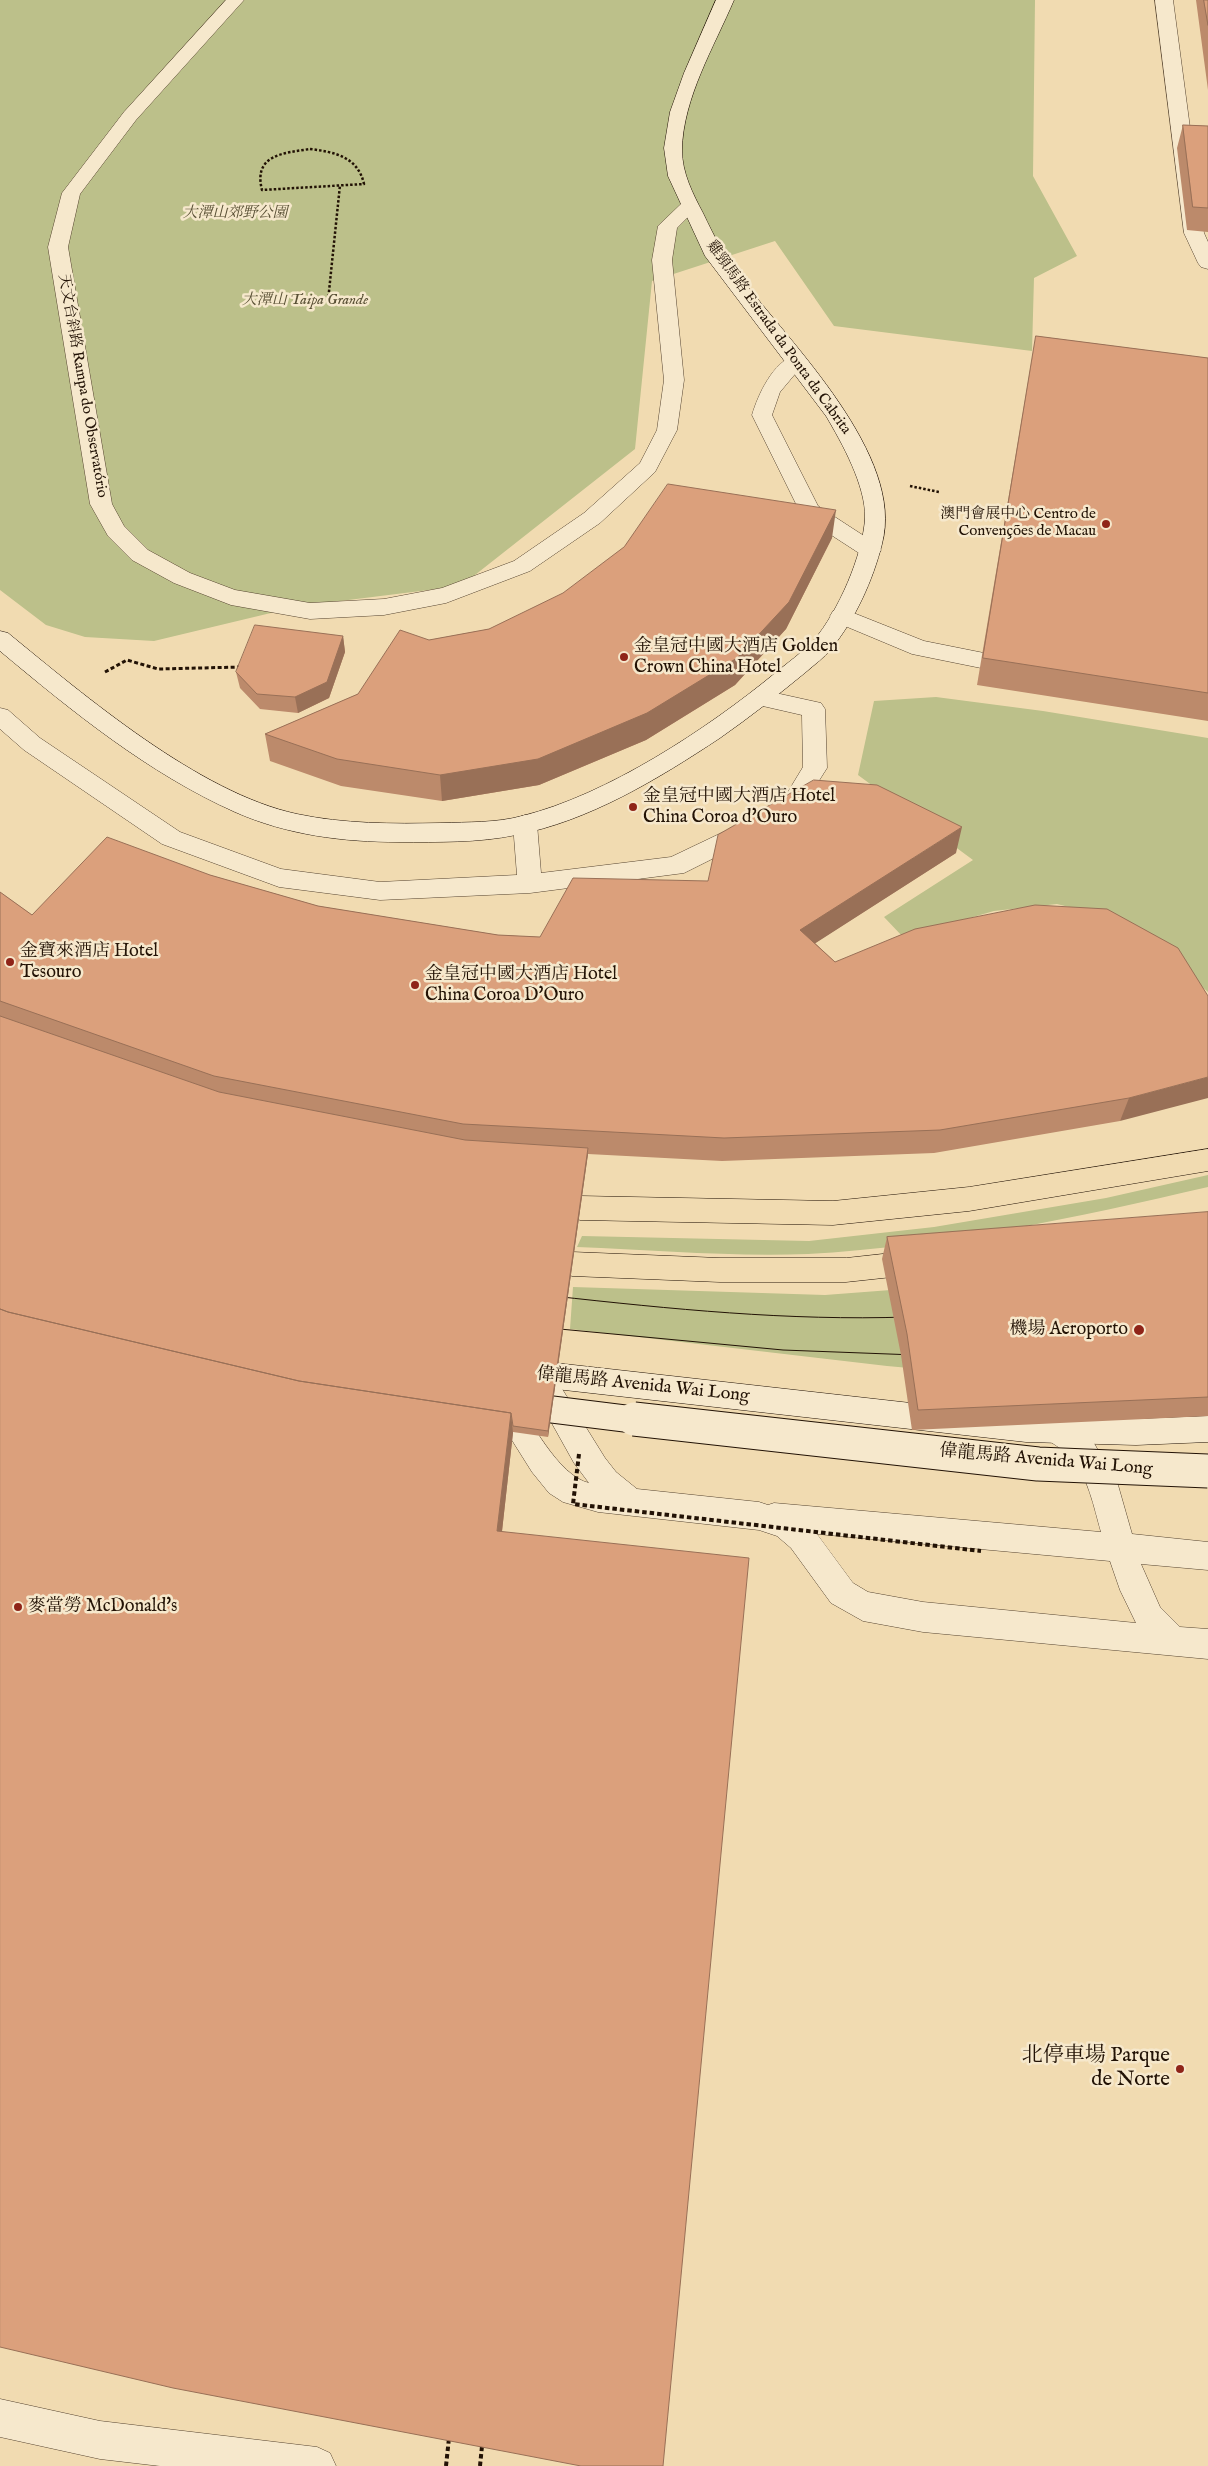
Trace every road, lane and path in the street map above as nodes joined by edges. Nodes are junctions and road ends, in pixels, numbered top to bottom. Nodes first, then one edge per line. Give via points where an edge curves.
1 (235, 0) edge
2 (725, 0) edge
3 (1164, 0) edge
4 (340, 185) junction
5 (689, 206) junction
6 (1208, 264) edge
7 (328, 301) dead end
8 (796, 360) junction
9 (907, 485) dead end
10 (939, 492) dead end
11 (870, 550) junction
12 (841, 616) junction
13 (0, 639) edge
14 (981, 660) dead end
15 (248, 667) edge
16 (68, 695) junction
17 (762, 698) junction
18 (0, 716) edge
19 (525, 824) junction
20 (530, 884) junction
21 (1208, 1160) edge
22 (580, 1208) edge
23 (941, 1260) edge
24 (572, 1264) edge
25 (530, 1374) junction
26 (486, 1382) junction
27 (1208, 1429) edge
28 (1057, 1431) junction
29 (577, 1467) dead end
30 (1208, 1471) edge
31 (632, 1502) junction
32 (759, 1516) junction
33 (1120, 1548) junction
34 (981, 1551) dead end
35 (1208, 1556) edge
36 (1174, 1642) junction
37 (1208, 1644) edge
38 (0, 2418) edge
39 (450, 2432) edge
40 (482, 2446) edge
41 (317, 2466) edge
42 (446, 2466) edge
43 (480, 2466) edge

1 - 5 street, 天文台斜路 Rampa do Observatório via 130,116 71,193 58,247 101,504 116,531 140,555 182,578 231,596 310,611 384,607 446,595 522,566 592,518 648,467 667,430 674,380 662,260 668,226
2 - 5 street, 雞頸馬路 Estrada da Ponta da Cabrita via 676,118 674,168
3 - 6 street via 1194,233
4 - 4 path via 262,190 258,173 262,164 276,156 292,151 328,151 350,159 363,173 364,184
4 - 7 path
5 - 8 street, 雞頸馬路 Estrada da Ponta da Cabrita via 714,255
8 - 11 street, 雞頸馬路 Estrada da Ponta da Cabrita via 848,432 859,455 876,514
8 - 11 street via 770,390 762,415 810,511
9 - 10 path
11 - 12 street, 雞頸馬路 Estrada da Ponta da Cabrita
12 - 14 street via 920,648
12 - 17 street, 雞頸馬路 Estrada da Ponta da Cabrita via 820,647
13 - 16 street, 雞頸馬路 Estrada da Ponta da Cabrita
15 - 16 path via 152,669 127,660
16 - 19 street, 雞頸馬路 Estrada da Ponta da Cabrita via 202,785 275,818 326,829 372,833 467,832
17 - 19 street, 雞頸馬路 Estrada da Ponta da Cabrita via 633,781
17 - 20 street via 814,709 815,768 788,811 675,866
18 - 20 street via 32,744 171,838 279,878 380,891
19 - 20 street
21 - 22 main road via 969,1199 833,1213
23 - 24 main road via 846,1270 720,1270
25 - 26 street, 偉龍馬路 Avenida Wai Long
25 - 28 street, 偉龍馬路 Avenida Wai Long
25 - 31 street via 544,1385 607,1482 617,1494
26 - 30 street, 偉龍馬路 Avenida Wai Long, bridge via 584,1414 1038,1464
26 - 31 street via 565,1489 579,1495
27 - 28 street, 偉龍馬路 Avenida Wai Long
28 - 33 street via 1081,1447 1103,1485
29 - 34 path, bridge via 573,1504
31 - 32 street
32 - 33 street
32 - 36 street via 787,1526 802,1538 842,1593 863,1606 932,1618
33 - 35 street
33 - 36 street via 1149,1617
36 - 37 street
38 - 41 street via 100,2440
39 - 42 path
40 - 43 path

